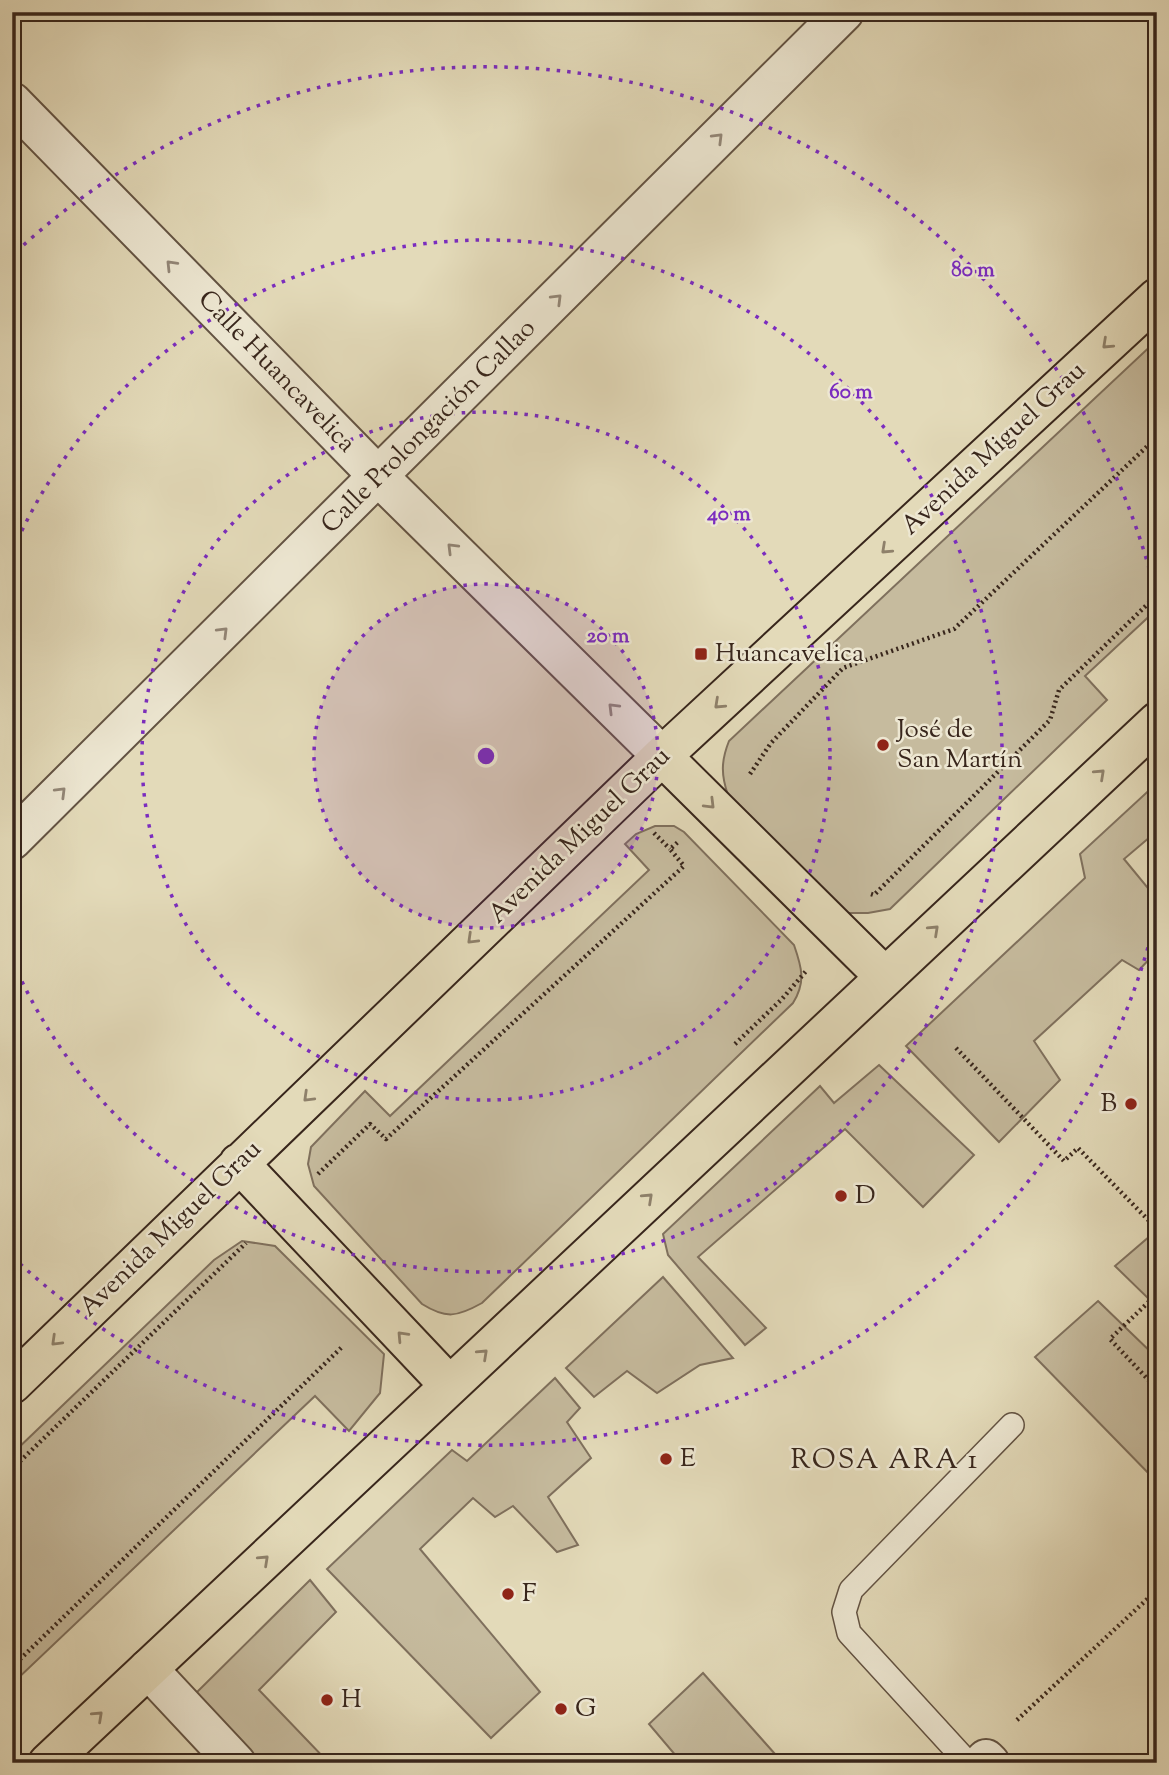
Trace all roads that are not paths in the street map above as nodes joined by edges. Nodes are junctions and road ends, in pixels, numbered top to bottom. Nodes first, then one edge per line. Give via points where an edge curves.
1 (844, 12) edge
2 (12, 102) edge
3 (1157, 298) edge
4 (379, 477) junction
5 (1157, 722) edge
6 (662, 756) junction
7 (12, 840) edge
8 (884, 976) junction
9 (239, 1163) junction
10 (12, 1384) edge
11 (449, 1385) junction
12 (1012, 1426) dead end
13 (148, 1669) junction
14 (981, 1762) edge
15 (48, 1763) edge
16 (236, 1763) edge

4 -> 1 street, Calle Prolongación Callao
4 -> 2 street, Calle Huancavelica
3 -> 6 main road, Avenida Miguel Grau
6 -> 4 street, Calle Huancavelica
7 -> 4 street, Calle Prolongación Callao
8 -> 5 main road
6 -> 8 main road
6 -> 9 main road, Avenida Miguel Grau
11 -> 8 main road
9 -> 10 main road, Avenida Miguel Grau
11 -> 9 main road
13 -> 11 main road
12 - 14 lane via 851,1590 845,1612 849,1633
15 -> 13 main road
13 - 16 street

